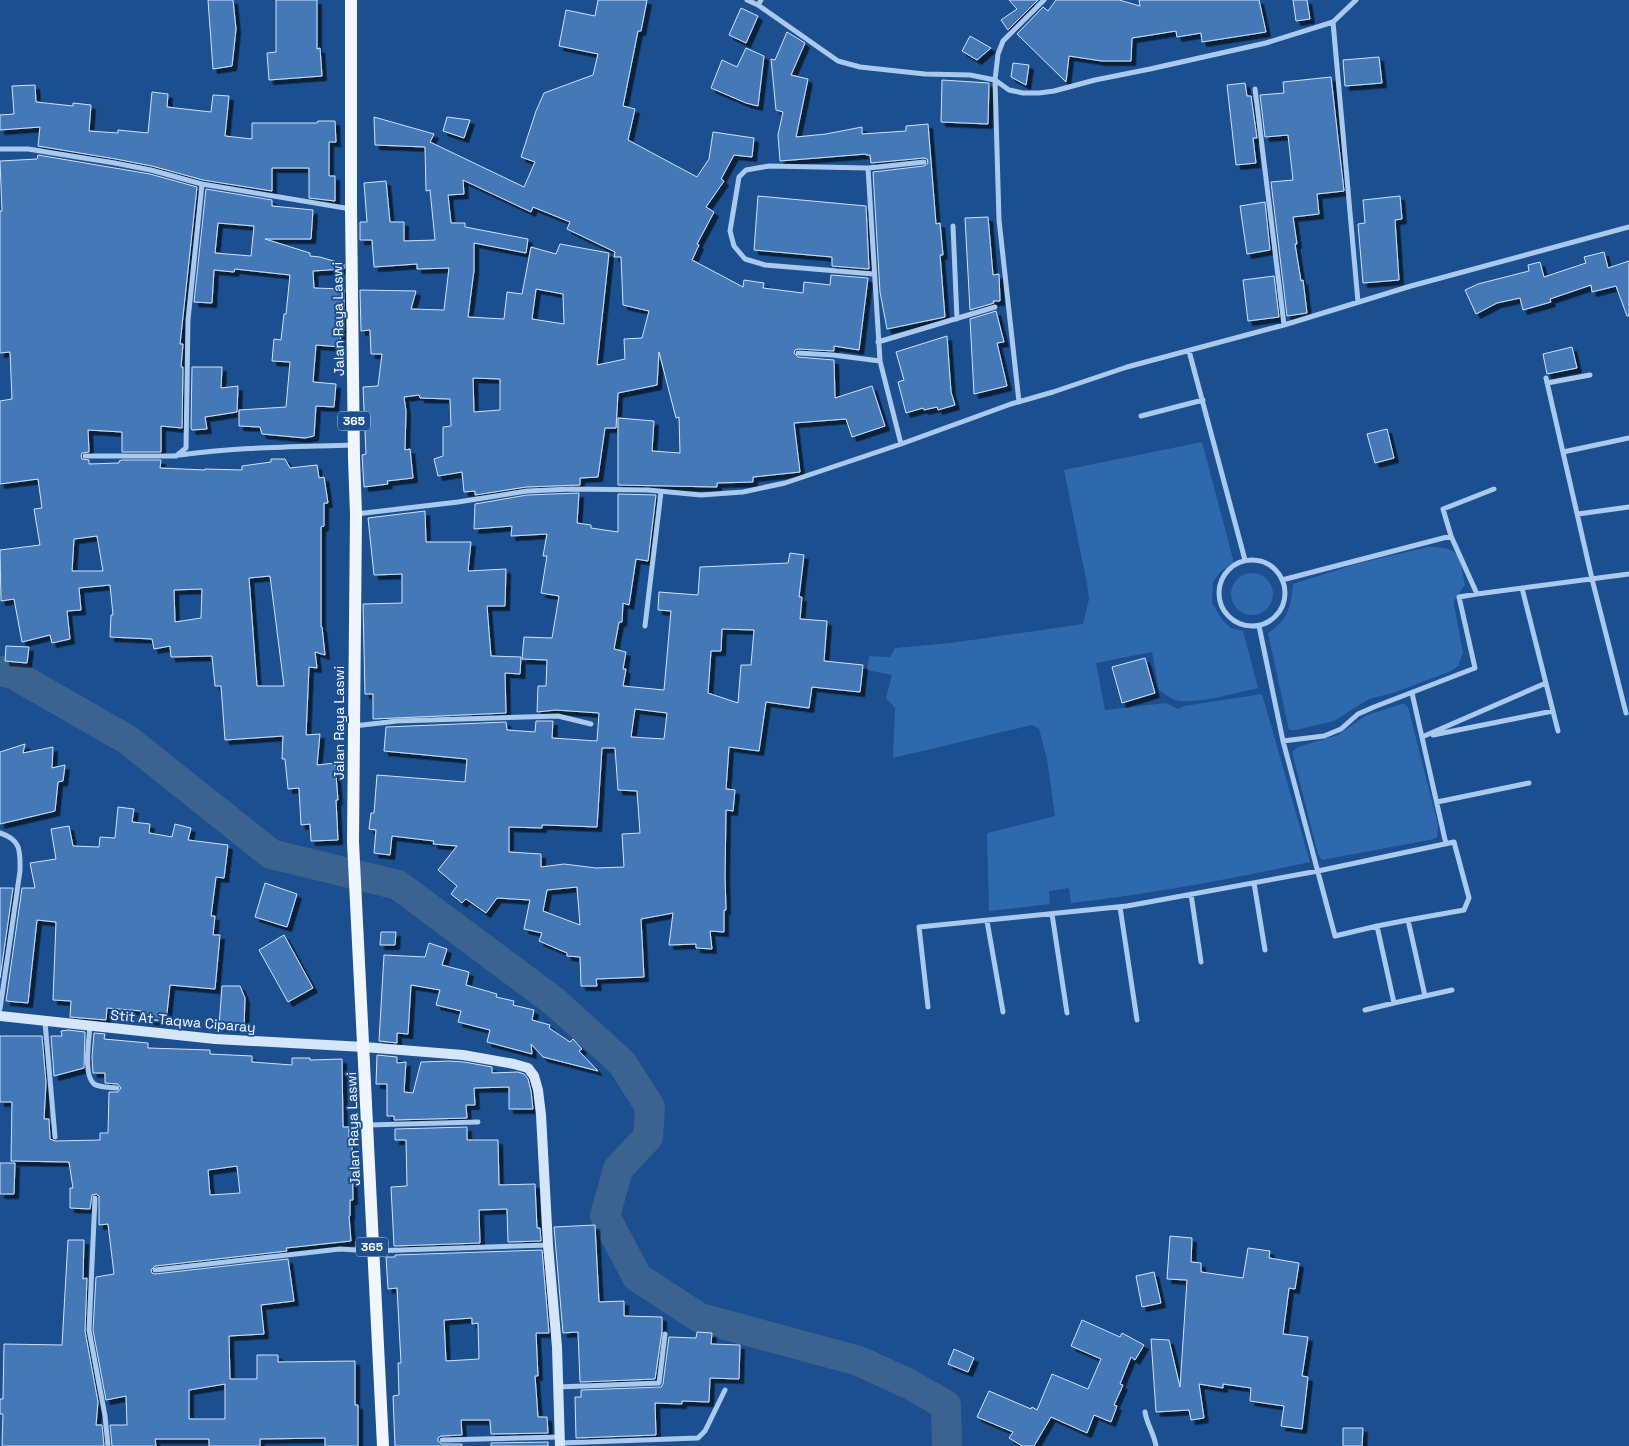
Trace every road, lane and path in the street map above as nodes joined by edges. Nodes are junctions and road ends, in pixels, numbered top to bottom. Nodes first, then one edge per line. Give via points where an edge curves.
1 (351, 0) edge
2 (747, 0) edge
3 (1044, 0) edge
4 (1356, 0) edge
5 (759, 3) edge
6 (1334, 22) junction
7 (995, 80) junction
8 (1255, 89) dead end
9 (0, 149) edge
10 (924, 162) dead end
11 (868, 168) junction
12 (202, 184) junction
13 (352, 210) junction
14 (953, 226) dead end
15 (1629, 227) edge
16 (874, 274) junction
17 (1358, 302) junction
18 (994, 308) dead end
19 (957, 318) junction
20 (1284, 325) junction
21 (878, 342) junction
22 (1190, 351) junction
23 (798, 353) dead end
24 (880, 361) junction
25 (1590, 375) dead end
26 (1203, 400) junction
27 (1020, 402) junction
28 (1141, 416) dead end
29 (1629, 438) edge
30 (900, 444) junction
31 (354, 445) junction
32 (1563, 452) junction
33 (179, 455) junction
34 (84, 456) dead end
35 (1494, 489) dead end
36 (661, 492) junction
37 (1629, 507) edge
38 (356, 514) junction
39 (1578, 514) junction
40 (1451, 536) junction
41 (1245, 560) junction
42 (1629, 574) edge
43 (1592, 579) junction
44 (1282, 580) junction
45 (1522, 588) junction
46 (1477, 594) junction
47 (645, 626) dead end
48 (1259, 626) junction
49 (1546, 683) junction
50 (1412, 693) junction
51 (1553, 711) junction
52 (1626, 713) dead end
53 (591, 724) dead end
54 (354, 726) junction
55 (1558, 732) dead end
56 (1422, 736) junction
57 (1283, 741) junction
58 (1529, 783) dead end
59 (1437, 802) junction
60 (0, 833) edge
61 (1446, 844) junction
62 (1318, 871) junction
63 (1254, 883) junction
64 (1191, 894) junction
65 (1120, 907) junction
66 (1052, 914) junction
67 (987, 920) junction
68 (1408, 920) junction
69 (1377, 926) junction
70 (1265, 950) dead end
71 (1201, 962) dead end
72 (1452, 990) dead end
73 (1425, 996) junction
74 (1394, 1003) junction
75 (928, 1008) dead end
76 (0, 1009) edge
77 (1365, 1010) dead end
78 (1003, 1012) dead end
79 (1068, 1013) dead end
80 (0, 1016) edge
81 (1137, 1020) dead end
82 (45, 1022) junction
83 (90, 1026) junction
84 (364, 1047) junction
85 (117, 1088) dead end
86 (478, 1122) dead end
87 (368, 1125) junction
88 (55, 1137) dead end
89 (95, 1198) dead end
90 (548, 1245) junction
91 (372, 1251) junction
92 (155, 1270) dead end
93 (665, 1334) dead end
94 (558, 1387) junction
95 (725, 1390) dead end
96 (1145, 1412) dead end
97 (442, 1440) dead end
98 (560, 1442) edge
99 (108, 1446) edge
100 (383, 1446) edge
101 (1156, 1446) edge

1 - 13 main road, Jalan Raya Laswi / 365
2 - 5 street
3 - 7 street via 1003,40
4 - 6 street
5 - 7 street via 838,61 860,67 970,75
6 - 7 street via 1266,43 1054,91 1023,93 1009,90
6 - 17 street
7 - 27 street via 999,220
8 - 20 street
9 - 12 street via 28,149 115,163
10 - 11 street
11 - 16 street
11 - 16 street via 769,166 746,170 739,177 730,231 734,246 745,259
12 - 13 street
12 - 33 street via 188,320 186,448
13 - 31 main road, Jalan Raya Laswi / 365
14 - 19 street
15 - 17 street
16 - 21 street
17 - 20 street
18 - 19 street
19 - 21 street
20 - 22 street
21 - 24 street
22 - 26 street
22 - 27 street via 1127,367
23 - 24 street
24 - 30 street
25 - 32 street via 1546,381
26 - 28 street
26 - 41 street
27 - 30 street
29 - 32 street
30 - 36 street via 785,483 743,492 701,495
31 - 33 street via 213,450
31 - 38 main road, Jalan Raya Laswi / 365
32 - 39 street
33 - 34 street
35 - 40 street via 1443,510
36 - 38 street via 572,488 527,491
36 - 47 street
37 - 39 street
38 - 54 main road, Jalan Raya Laswi / 365
39 - 43 street
40 - 44 street
40 - 46 street
41 - 44 street via 1267,563
41 - 48 street via 1232,566 1224,575 1219,587 1219,601 1234,622 1246,627
42 - 43 street
43 - 45 street
43 - 52 street
44 - 48 street via 1285,594 1282,609 1272,620
45 - 46 street
45 - 49 street
46 - 50 street via 1459,597 1475,668
48 - 57 street
49 - 51 street
49 - 56 street
50 - 56 street
50 - 57 street via 1374,706 1358,714 1341,729 1324,736
51 - 55 street
51 - 56 street
53 - 54 street via 558,716 397,721
54 - 84 main road, Jalan Raya Laswi / 365 via 353,842
56 - 59 street
57 - 62 street
58 - 59 street
59 - 61 street
60 - 76 street via 18,845 20,871
61 - 62 street
61 - 68 street via 1454,842 1457,851 1469,898 1464,910
62 - 63 street
62 - 69 street via 1335,936
63 - 64 street
63 - 70 street
64 - 65 street
64 - 71 street
65 - 66 street
65 - 81 street
66 - 67 street
66 - 79 street
67 - 75 street via 919,927
67 - 78 street
68 - 69 street
68 - 73 street
69 - 74 street
72 - 73 street
73 - 74 street
74 - 77 street
80 - 82 street, Stit At-Taqwa Ciparay
82 - 83 street, Stit At-Taqwa Ciparay
82 - 88 street
83 - 84 street, Stit At-Taqwa Ciparay via 215,1039
83 - 85 street via 89,1077 100,1087
84 - 87 main road, Jalan Raya Laswi / 365
84 - 90 street, Stit At-Taqwa Ciparay via 463,1055 528,1068 538,1090
86 - 87 street
87 - 91 main road, Jalan Raya Laswi / 365
89 - 99 street via 89,1330
90 - 91 street
90 - 94 street
91 - 92 street via 340,1249
91 - 100 main road, Jalan Raya Laswi / 365
93 - 94 street via 659,1383
94 - 98 street
95 - 98 street via 705,1431 698,1438
96 - 101 street
97 - 98 street

